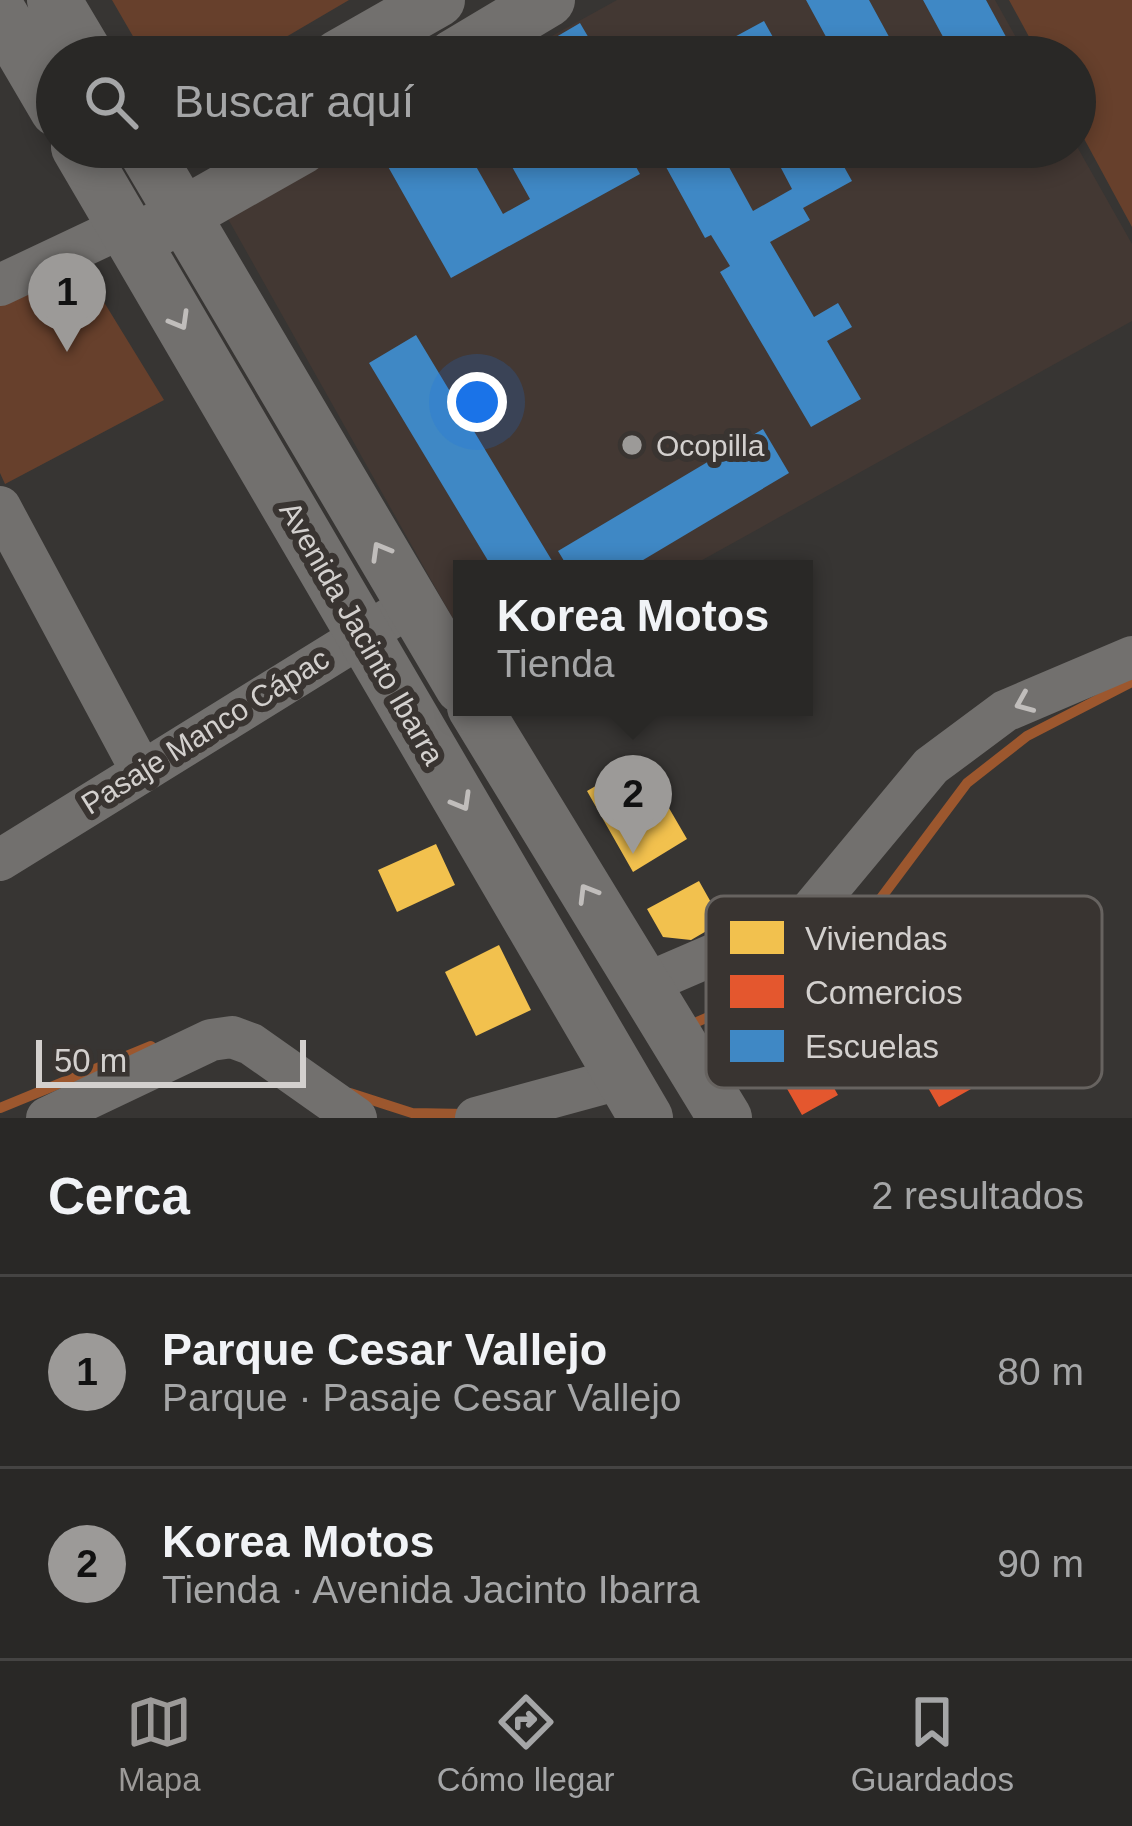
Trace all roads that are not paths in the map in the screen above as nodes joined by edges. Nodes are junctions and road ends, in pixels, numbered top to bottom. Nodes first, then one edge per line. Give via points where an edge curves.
1 (54, 0) edge
2 (438, 0) edge
3 (548, 0) edge
4 (0, 13) edge
5 (75, 36) edge
6 (375, 36) edge
7 (487, 36) edge
8 (36, 74) edge
9 (143, 168) edge
10 (165, 168) edge
11 (267, 168) edge
12 (110, 200) edge
13 (184, 217) junction
14 (0, 285) edge
15 (0, 507) edge
16 (412, 605) junction
17 (363, 633) junction
18 (1132, 657) edge
19 (453, 672) edge
20 (479, 716) edge
21 (141, 770) junction
22 (0, 860) edge
23 (823, 896) edge
24 (706, 960) edge
25 (645, 988) junction
26 (627, 1086) edge
27 (706, 1086) edge
28 (707, 1088) edge
29 (47, 1118) edge
30 (356, 1118) edge
31 (476, 1118) edge
32 (724, 1118) edge

1 - 5 street
2 - 6 street
3 - 7 street
4 - 8 street
9 - 12 street
10 - 13 street, Avenida Jacinto Ibarra
11 - 13 street
12 - 13 street
12 - 14 street
12 -> 17 street, Avenida Jacinto Ibarra
16 -> 13 street, Avenida Jacinto Ibarra
15 - 21 street
16 - 17 street, Pasaje Manco Cápac
16 - 19 street, Avenida Jacinto Ibarra
17 - 21 street, Pasaje Manco Cápac
17 -> 26 street, Avenida Jacinto Ibarra
18 -> 23 street via 1006,711 931,766
25 -> 20 street, Avenida Jacinto Ibarra
21 - 22 street, Pasaje Manco Cápac
24 -> 25 street
25 - 27 street, Avenida Jacinto Ibarra
26 - 31 street
28 - 32 street, Avenida Jacinto Ibarra
29 - 30 street via 232,1037

